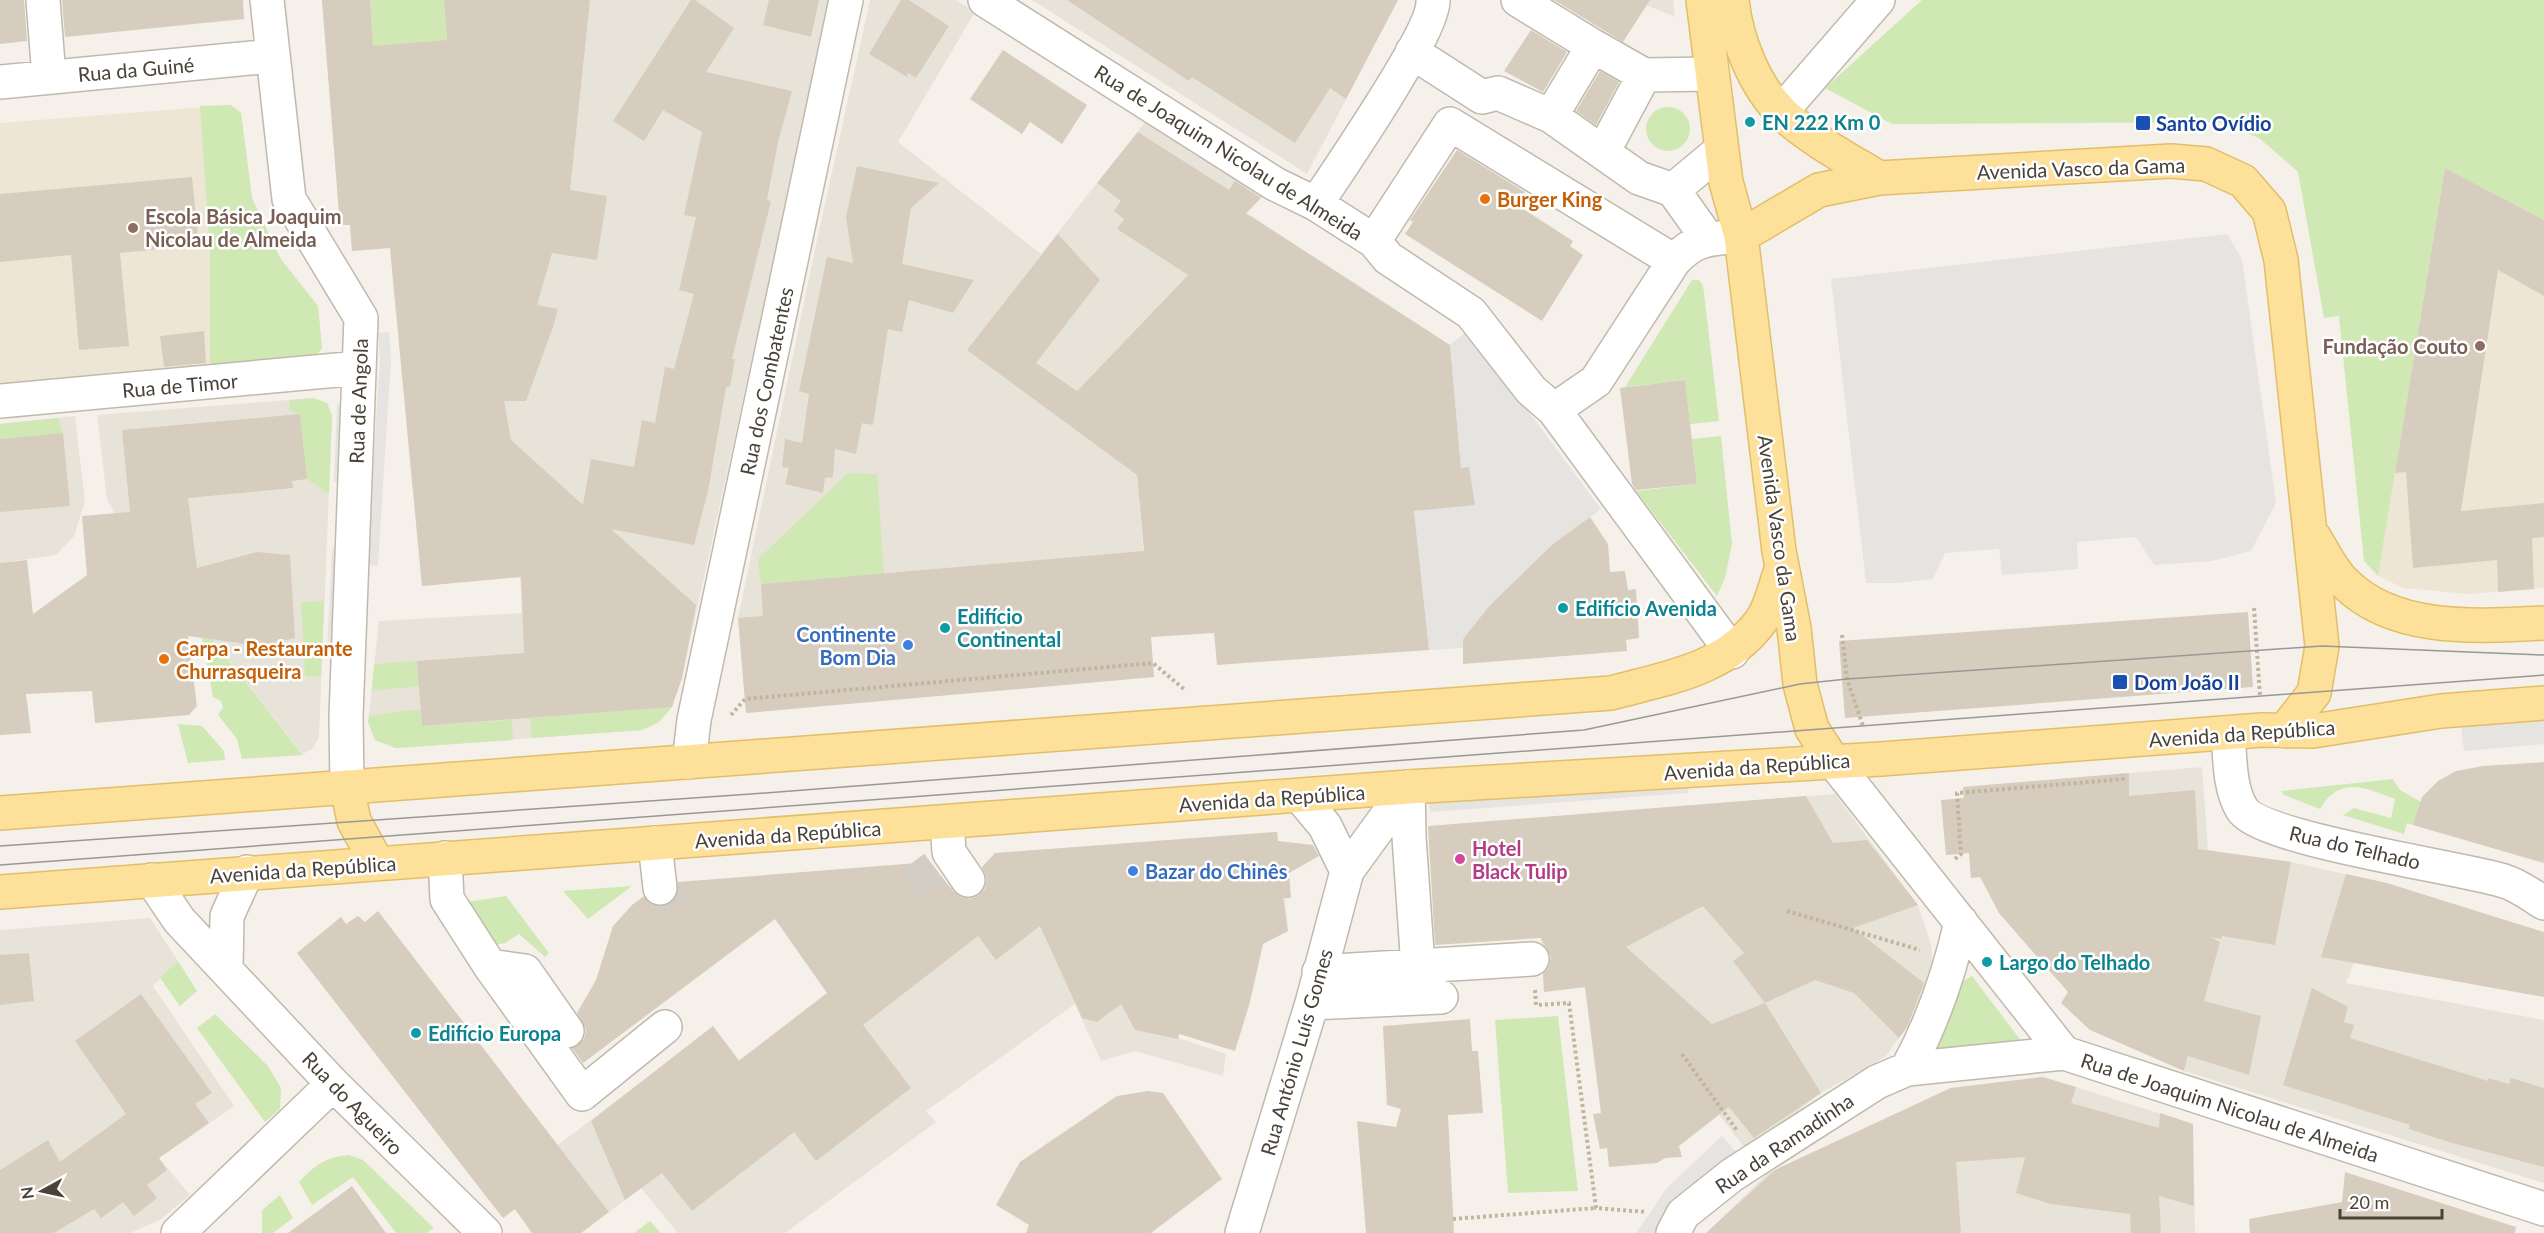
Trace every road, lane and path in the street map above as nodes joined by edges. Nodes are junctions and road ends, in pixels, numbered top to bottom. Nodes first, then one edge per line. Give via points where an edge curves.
1 (43, 0) edge
2 (267, 0) edge
3 (846, 0) edge
4 (985, 0) edge
5 (1433, 0) edge
6 (1518, 0) edge
7 (1703, 0) edge
8 (1732, 0) edge
9 (1878, 0) edge
10 (1593, 46) junction
11 (1412, 52) junction
12 (272, 56) junction
13 (1712, 74) junction
14 (1644, 75) junction
15 (49, 77) junction
16 (0, 82) edge
17 (1781, 112) junction
18 (1551, 116) junction
19 (1721, 150) junction
20 (1603, 152) junction
21 (1879, 178) junction
22 (1673, 190) junction
23 (1316, 204) junction
24 (1741, 236) junction
25 (1708, 239) junction
26 (1374, 241) junction
27 (1674, 261) junction
28 (359, 368) junction
29 (0, 401) edge
30 (1554, 410) junction
31 (2310, 530) junction
32 (1781, 570) junction
33 (2254, 608) dead end
34 (2544, 623) edge
35 (1842, 635) dead end
36 (1732, 652) junction
37 (1191, 696) dead end
38 (2260, 698) dead end
39 (2544, 702) edge
40 (728, 718) dead end
41 (1864, 727) dead end
42 (2284, 731) junction
43 (2228, 733) junction
44 (1833, 761) junction
45 (689, 762) junction
46 (2122, 773) dead end
47 (347, 787) junction
48 (1408, 787) junction
49 (1300, 796) junction
50 (0, 813) edge
51 (655, 843) junction
52 (943, 847) junction
53 (1961, 854) dead end
54 (445, 858) junction
55 (376, 863) junction
56 (1347, 871) junction
57 (247, 873) junction
58 (152, 880) junction
59 (968, 880) dead end
60 (660, 888) tunnel mouth
61 (0, 892) edge
62 (2544, 903) edge
63 (1787, 911) dead end
64 (1961, 922) junction
65 (1532, 959) joint
66 (1953, 959) junction
67 (490, 966) junction
68 (1418, 967) junction
69 (226, 968) junction
70 (1316, 987) junction
71 (1441, 997) dead end
72 (665, 1027) dead end
73 (567, 1031) dead end
74 (2064, 1053) junction
75 (1682, 1054) dead end
76 (1907, 1069) junction
77 (333, 1084) junction
78 (1758, 1159) junction
79 (1596, 1208) junction
80 (2544, 1209) edge
81 (1453, 1220) dead end
82 (1678, 1224) edge
83 (178, 1233) edge
84 (485, 1233) edge
85 (1242, 1233) edge

1 - 15 street
2 - 12 street, Rua de Angola
3 - 45 street, Rua dos Combatentes via 694,720
4 - 23 street, Rua de Joaquim Nicolau de Almeida via 1275,184
5 - 11 street via 1434,10
6 - 10 street
7 - 13 main road, Avenida Vasco da Gama
8 - 17 main road via 1734,25 1754,73
9 - 17 street
10 - 14 street
10 - 18 street
11 - 18 street via 1482,97 1498,93
11 - 23 street
12 - 15 street, Rua da Guiné
12 - 28 street, Rua de Angola via 290,199 362,318
13 - 14 street
13 - 19 main road, Avenida Vasco da Gama
14 - 20 street
15 - 16 street, Rua da Guiné
17 - 21 main road
18 - 20 street
19 - 22 street
19 - 24 main road, Avenida Vasco da Gama
20 - 22 street via 1639,178
21 - 24 main road, Avenida Vasco da Gama via 1818,190
21 - 31 main road, Avenida Vasco da Gama via 2171,161 2206,164 2243,181 2269,211 2281,260
22 - 25 street
23 - 26 street, Rua de Joaquim Nicolau de Almeida
24 - 25 street
24 - 32 main road, Avenida Vasco da Gama
25 - 27 street via 1688,246
26 - 27 street via 1450,124
26 - 30 street, Rua de Joaquim Nicolau de Almeida via 1388,258 1471,313 1531,390
27 - 30 street via 1596,381
28 - 29 street, Rua de Timor
28 - 47 street, Rua de Angola via 346,716
30 - 36 street, Rua de Joaquim Nicolau de Almeida
31 - 34 main road via 2342,581 2382,610 2437,622
31 - 42 main road, Avenida Vasco da Gama via 2322,646 2314,693
32 - 36 main road via 1762,620
32 - 44 main road, Avenida Vasco da Gama via 1794,628 1800,684 1812,729
33 - 38 path
35 - 41 path via 1847,679
36 - 45 main road via 1699,669 1611,693
37 - 40 path via 1153,663 745,699
39 - 42 main road, Avenida da República via 2441,711 2313,732
42 - 43 main road, Avenida da República
43 - 44 main road, Avenida da República
43 - 62 street, Rua do Telhado via 2235,792 2242,810 2259,823 2506,881
44 - 48 main road, Avenida da República
44 - 64 street, Rua de Joaquim Nicolau de Almeida
45 - 47 main road
46 - 53 path via 2123,779 1957,793
47 - 50 main road
47 - 55 main road via 354,821
48 - 49 main road, Avenida da República
48 - 56 street, Rua António Luís Gomes
48 - 68 street
49 - 52 main road, Avenida da República
49 - 56 street via 1325,826
51 - 52 main road, Avenida da República
51 - 54 main road, Avenida da República
51 - 60 street
52 - 59 street
54 - 55 main road, Avenida da República
54 - 67 street via 447,899
55 - 57 main road, Avenida da República
56 - 70 street, Rua António Luís Gomes
57 - 58 main road, Avenida da República
57 - 69 street via 227,916
58 - 61 main road, Avenida da República
58 - 69 street, Rua do Agueiro via 179,920
63 - 66 path
64 - 66 street
64 - 74 street, Rua de Joaquim Nicolau de Almeida
65 - 68 street
65 - 79 path via 1536,1005 1569,1003
66 - 76 street via 1928,1030
67 - 72 street via 582,1094
67 - 73 street via 525,971
68 - 70 street
69 - 77 street, Rua do Agueiro
70 - 71 street
70 - 85 street, Rua António Luís Gomes
74 - 76 street
74 - 80 street, Rua de Joaquim Nicolau de Almeida
75 - 78 path
76 - 78 street, Rua da Ramadinha via 1877,1082
77 - 83 street
77 - 84 street, Rua do Agueiro
78 - 82 street, Rua da Ramadinha via 1732,1175
79 - 81 path
79 - 82 path

